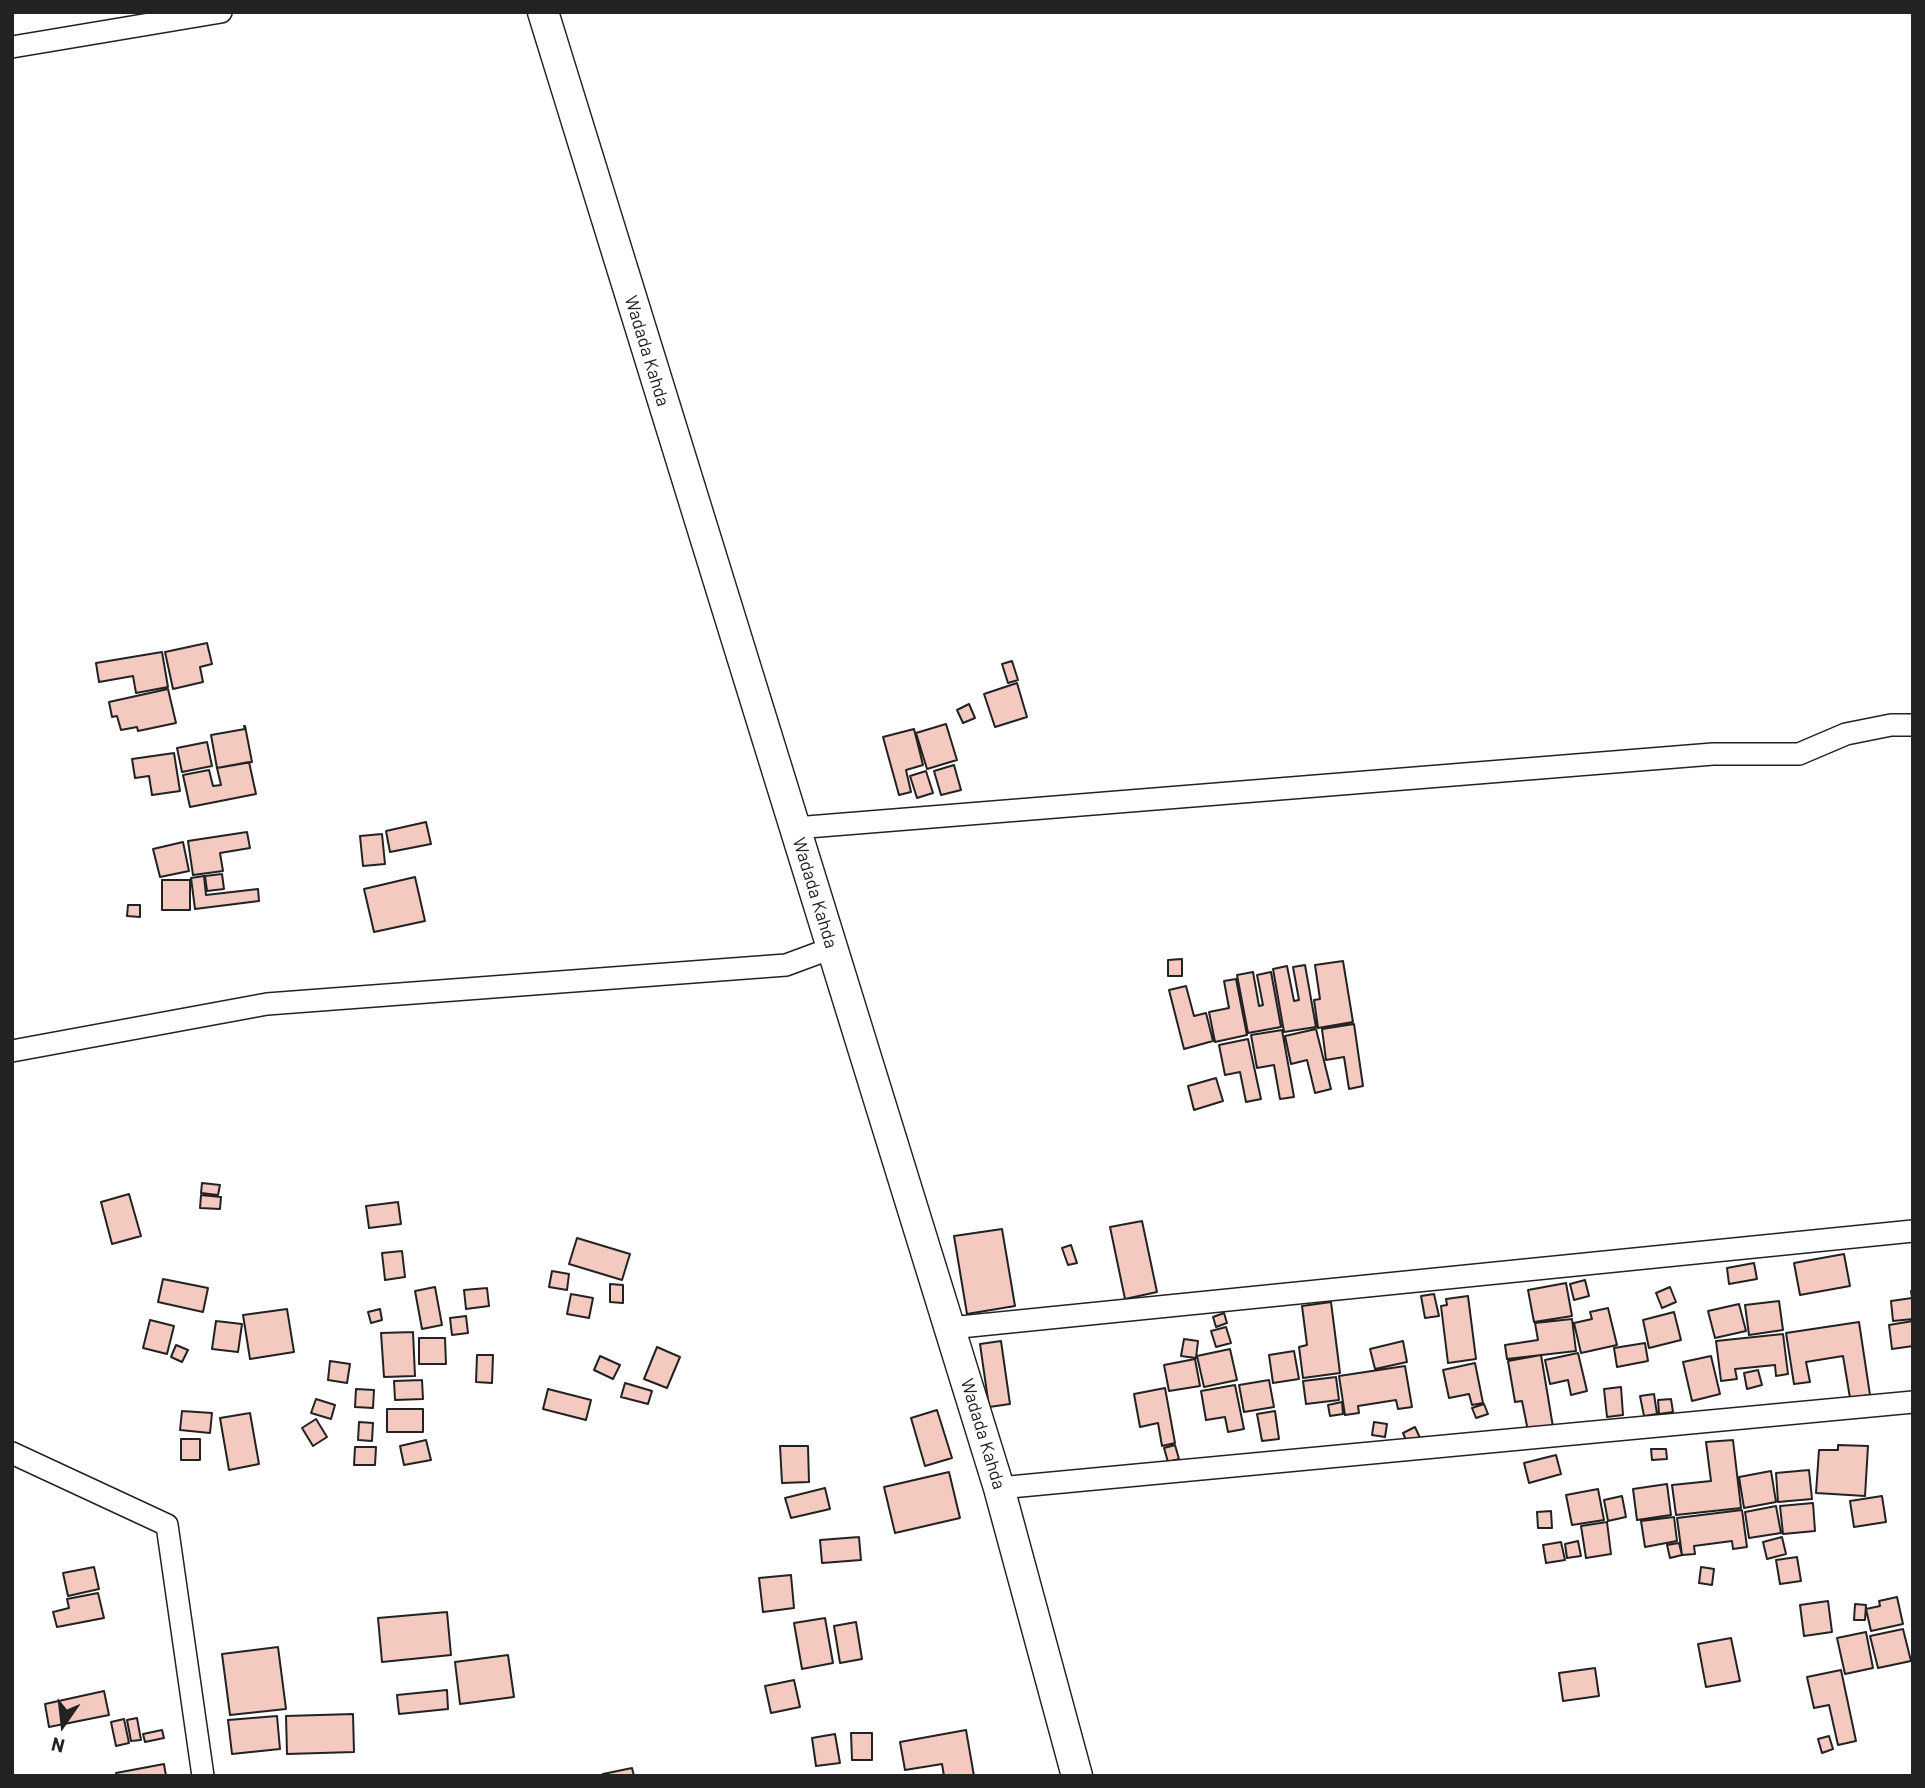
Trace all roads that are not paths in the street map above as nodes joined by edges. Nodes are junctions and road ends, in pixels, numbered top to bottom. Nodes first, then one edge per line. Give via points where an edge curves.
1 (221, 12) edge
2 (543, 12) edge
3 (12, 47) edge
4 (1913, 725) edge
5 (795, 828) junction
6 (832, 948) junction
7 (12, 1051) edge
8 (1913, 1231) edge
9 (950, 1328) junction
10 (1913, 1402) edge
11 (12, 1453) edge
12 (999, 1488) junction
13 (203, 1776) edge
14 (1077, 1776) edge

1 - 3 street
2 - 5 main road, Wadada Kahda
4 - 5 street via 1846,734 1799,754 1713,754
5 - 6 main road, Wadada Kahda
6 - 7 street via 786,965 267,1004
6 - 9 main road, Wadada Kahda
8 - 9 street
9 - 12 main road, Wadada Kahda
10 - 12 street
11 - 13 street via 167,1525
12 - 14 main road, Wadada Kahda

